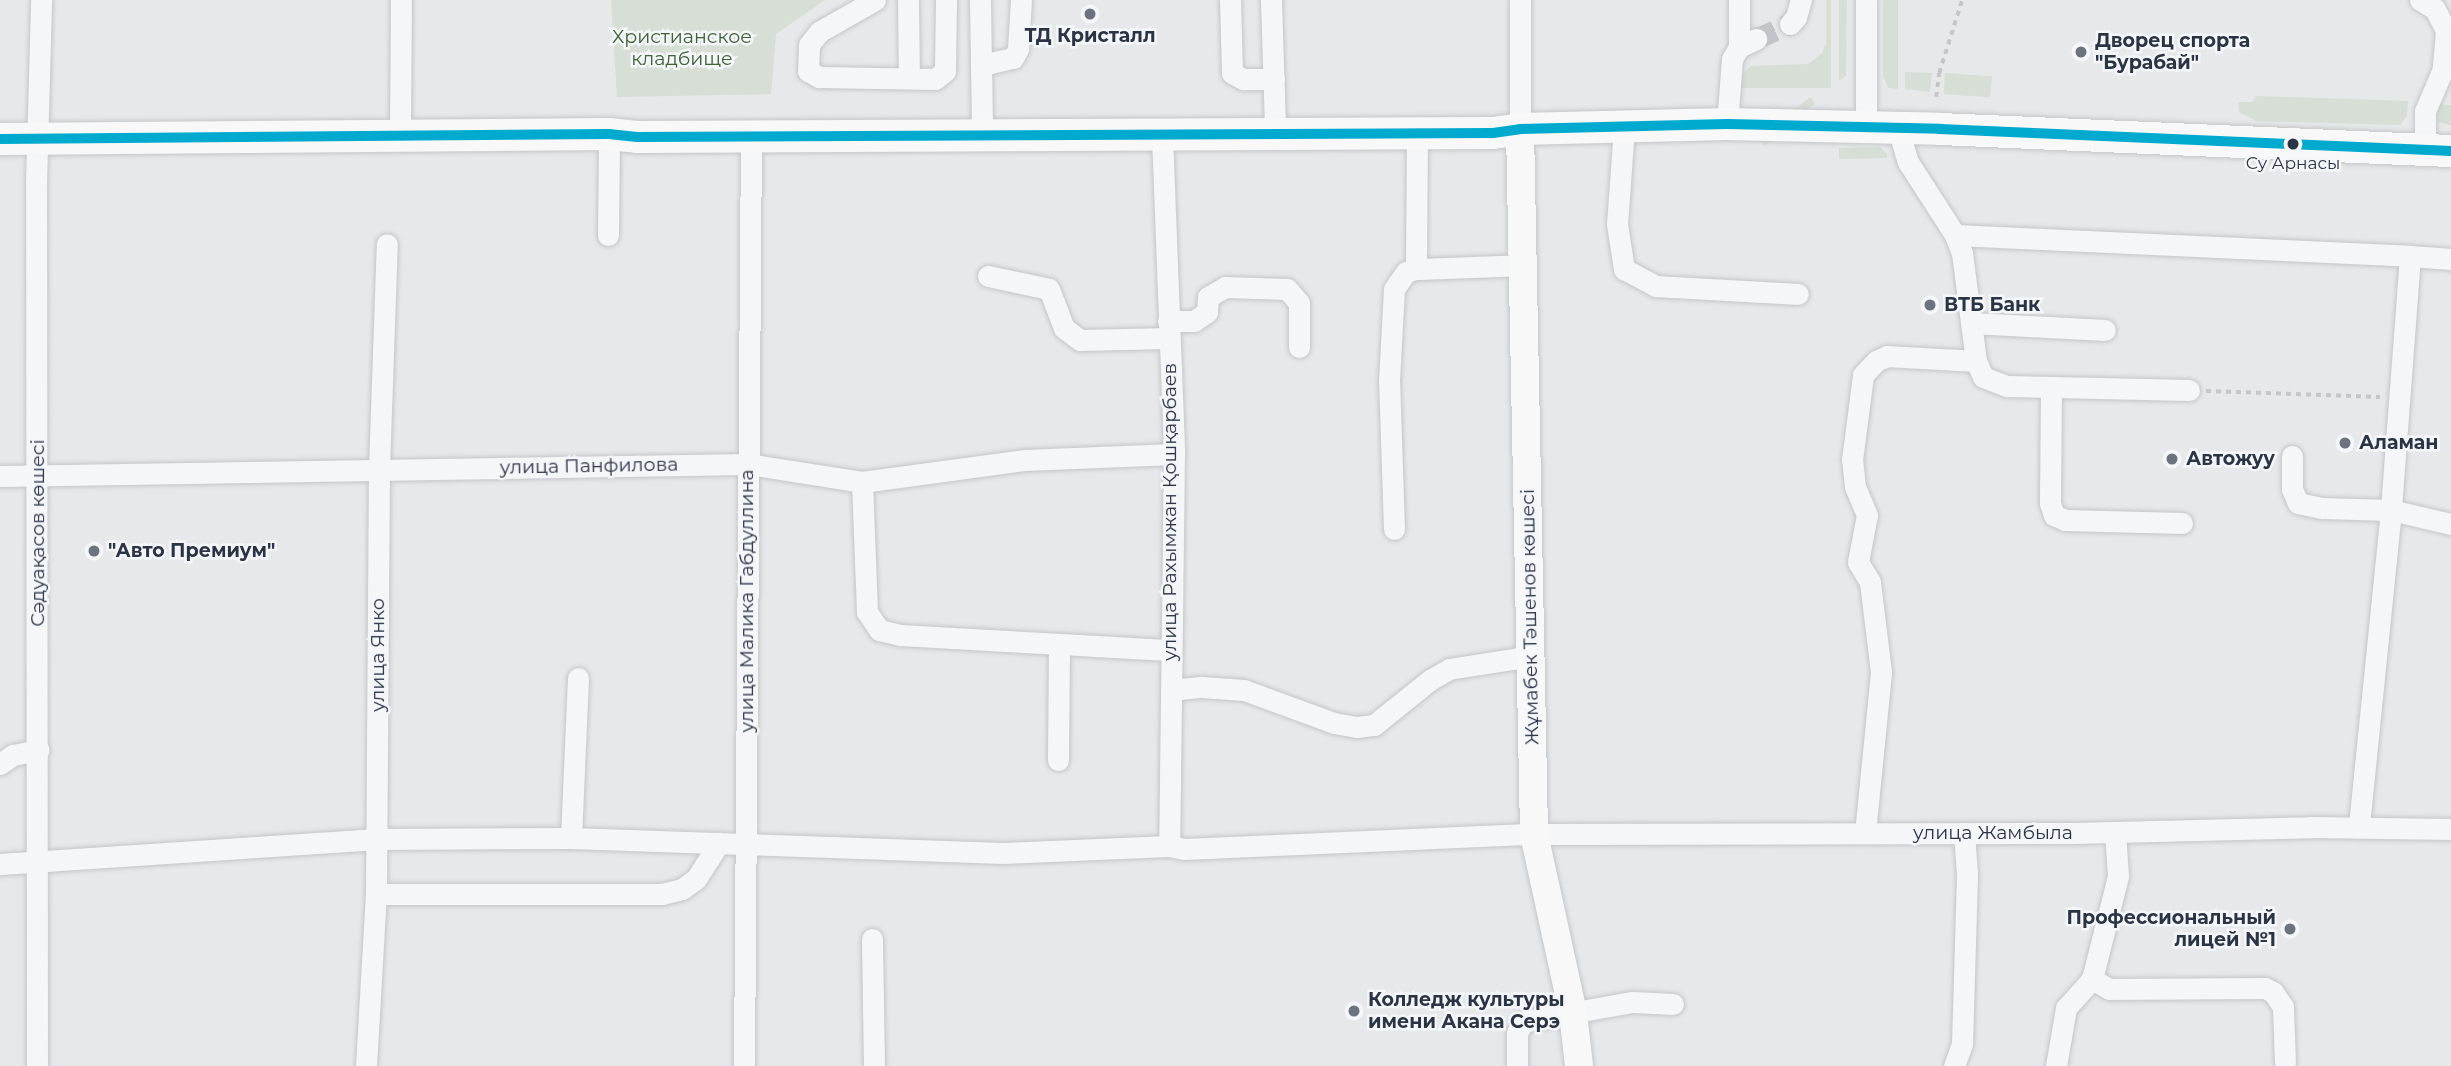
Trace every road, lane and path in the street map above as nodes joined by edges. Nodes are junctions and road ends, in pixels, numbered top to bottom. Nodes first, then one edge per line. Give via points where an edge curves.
1 (41, 0) edge
2 (401, 0) edge
3 (875, 0) edge
4 (908, 0) edge
5 (946, 0) edge
6 (980, 0) edge
7 (1020, 0) edge
8 (1230, 0) edge
9 (1271, 0) edge
10 (1520, 0) edge
11 (1739, 0) edge
12 (1801, 0) edge
13 (1866, 0) edge
14 (1962, 0) edge
15 (2420, 0) edge
16 (1790, 24) tunnel mouth
17 (982, 65) junction
18 (909, 78) junction
19 (1274, 79) junction
20 (1936, 97) dead end
21 (1727, 124) junction
22 (1275, 126) junction
23 (982, 127) junction
24 (1624, 127) junction
25 (1866, 127) junction
26 (1898, 128) junction
27 (1520, 129) junction
28 (609, 134) junction
29 (1417, 134) junction
30 (400, 135) junction
31 (1162, 135) junction
32 (751, 136) junction
33 (0, 139) edge
34 (38, 139) junction
35 (2438, 150) edge
36 (608, 235) dead end
37 (1955, 235) junction
38 (387, 244) dead end
39 (2410, 256) junction
40 (2451, 259) edge
41 (1523, 265) junction
42 (1416, 269) junction
43 (988, 276) dead end
44 (1798, 294) dead end
45 (1972, 323) junction
46 (1169, 330) junction
47 (2105, 330) dead end
48 (1299, 346) dead end
49 (1976, 361) junction
50 (2052, 387) junction
51 (2189, 390) joint
52 (2399, 397) junction
53 (1174, 454) junction
54 (2292, 456) dead end
55 (748, 464) junction
56 (379, 468) junction
57 (0, 476) edge
58 (38, 477) junction
59 (862, 482) junction
60 (2391, 510) junction
61 (2182, 523) dead end
62 (2451, 524) edge
63 (1394, 529) dead end
64 (1059, 644) junction
65 (1171, 650) junction
66 (1531, 656) junction
67 (578, 678) dead end
68 (1171, 690) junction
69 (39, 750) junction
70 (1058, 760) dead end
71 (0, 764) edge
72 (2359, 827) junction
73 (2451, 829) edge
74 (2115, 832) junction
75 (1865, 833) junction
76 (1964, 833) junction
77 (1534, 834) junction
78 (571, 838) junction
79 (377, 839) junction
80 (719, 843) junction
81 (746, 844) junction
82 (1169, 846) junction
83 (38, 861) junction
84 (0, 864) edge
85 (376, 894) junction
86 (872, 939) dead end
87 (2092, 979) junction
88 (1673, 1004) dead end
89 (1573, 1013) junction
90 (2285, 1062) dead end
91 (37, 1066) edge
92 (366, 1066) edge
93 (744, 1066) edge
94 (874, 1066) edge
95 (1517, 1066) edge
96 (1579, 1066) edge
97 (1954, 1066) edge
98 (2056, 1066) edge

1 - 34 street, Сәдуақасов көшесі
2 - 30 street
3 - 18 street via 819,32 809,44 808,71 819,77
4 - 18 street
5 - 18 street via 946,71 935,79
6 - 17 street
7 - 17 street via 1018,49 1013,58
8 - 19 street via 1232,73 1242,79
9 - 19 street
10 - 27 street
11 - 21 street via 1748,43 1731,66
12 - 16 street
13 - 25 street
14 - 20 path
15 - 35 street via 2435,9 2446,31 2443,69 2425,111
17 - 23 street
19 - 22 street
21 - 24 highway
21 - 25 highway
22 - 23 highway
22 - 27 highway via 1495,125
23 - 28 highway via 639,128
24 - 27 highway
24 - 44 street via 1617,224 1624,269 1656,286
25 - 26 highway
26 - 35 highway
26 - 37 street via 1908,162
27 - 29 highway
27 - 41 main road, Жұмабек Тәшенов көшесі
28 - 30 highway
28 - 32 highway
28 - 36 street
29 - 31 highway
29 - 42 street
30 - 34 highway
31 - 32 highway
31 - 46 street, улица Рахымжан Қошқарбаев
32 - 55 street, улица Малика Габдуллина
33 - 34 highway
34 - 58 street, Сәдуақасов көшесі
37 - 39 street
37 - 45 street via 1967,271
38 - 56 street, улица Янко
39 - 40 street
39 - 52 street
41 - 42 street
41 - 66 main road, Жұмабек Тәшенов көшесі
42 - 63 street via 1406,272 1394,289 1389,381
43 - 46 street via 1049,289 1064,328 1080,340
45 - 47 street
45 - 49 street
46 - 48 street via 1207,312 1208,297 1225,286 1287,289 1299,303
46 - 53 street, улица Рахымжан Қошқарбаев
49 - 50 street via 1983,377 1998,385
49 - 75 street via 1887,356 1875,360 1863,375 1852,460 1855,486 1867,515 1858,562 1870,582 1881,672
50 - 51 street
50 - 61 street via 2050,503 2054,515 2065,520
51 - 52 path
52 - 60 street
53 - 59 street, улица Панфилова via 1024,460
53 - 65 street, улица Рахымжан Қошқарбаев
54 - 60 street via 2292,489 2298,503
55 - 56 street, улица Панфилова
55 - 59 street, улица Панфилова
55 - 81 street, улица Малика Габдуллина
56 - 58 street, улица Панфилова
56 - 79 street, улица Янко
57 - 58 street, улица Панфилова
58 - 69 street, Сәдуақасов көшесі
59 - 64 street via 867,612 879,629 901,635
60 - 62 street
60 - 72 street
64 - 65 street
64 - 70 street
65 - 68 street, улица Рахымжан Қошқарбаев
66 - 68 street via 1449,669 1374,725 1357,727 1244,690
66 - 77 main road, Жұмабек Тәшенов көшесі
67 - 78 street
68 - 82 street, улица Рахымжан Қошқарбаев
69 - 71 street via 13,755
69 - 83 street, Сәдуақасов көшесі
72 - 73 street, улица Жамбыла
72 - 74 street, улица Жамбыла
74 - 76 street, улица Жамбыла
74 - 87 street via 2118,876
75 - 76 street, улица Жамбыла
75 - 77 street, улица Жамбыла
76 - 97 street via 1962,1044
77 - 82 street, улица Жамбыла
77 - 89 main road, Жұмабек Тәшенов көшесі
78 - 79 street, улица Жамбыла
78 - 80 street, улица Жамбыла
79 - 83 street, улица Жамбыла
79 - 85 street, улица Янко
80 - 81 street, улица Жамбыла
80 - 85 street via 696,878 662,894
81 - 82 street, улица Жамбыла via 1003,853
81 - 93 street, улица Малика Габдуллина
83 - 84 street
83 - 91 street, Сәдуақасов көшесі
85 - 92 street, улица Янко
86 - 94 street
87 - 90 street via 2109,989 2265,988 2283,1007
87 - 98 street via 2066,1007
88 - 89 street via 1632,1002
89 - 95 street via 1522,1023 1517,1033
89 - 96 main road, Жұмабек Тәшенов көшесі

